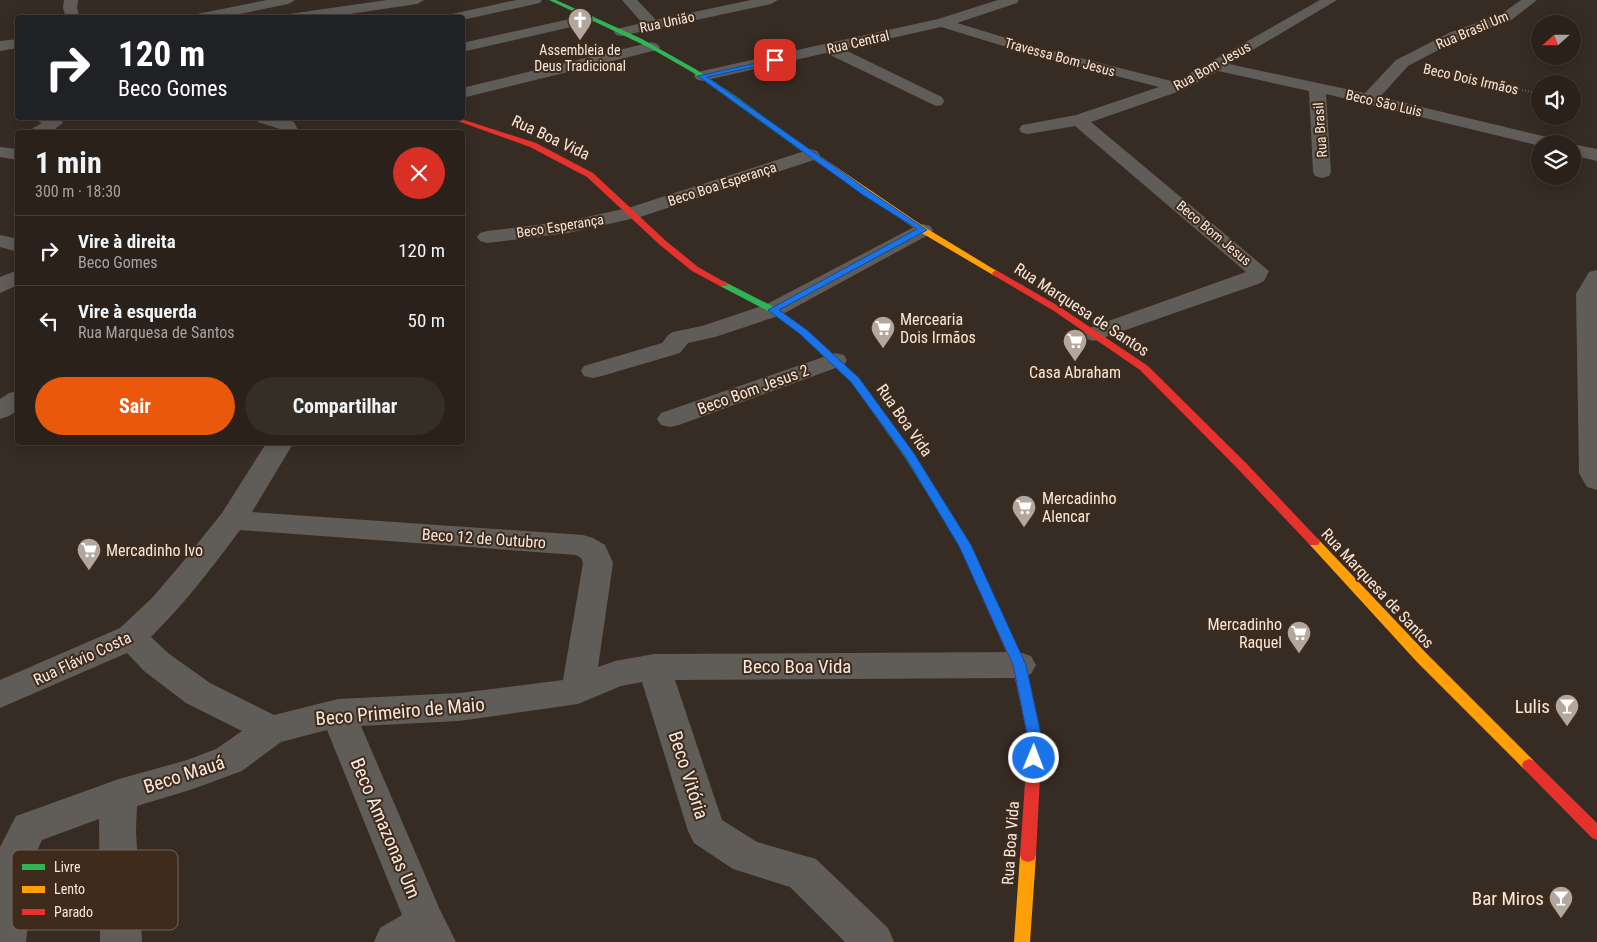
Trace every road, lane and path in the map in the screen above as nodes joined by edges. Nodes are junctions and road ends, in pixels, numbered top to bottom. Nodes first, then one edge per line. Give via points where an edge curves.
1 (70, 0) edge
2 (288, 0) edge
3 (416, 0) edge
4 (534, 0) edge
5 (552, 0) edge
6 (629, 0) edge
7 (771, 0) edge
8 (1012, 0) edge
9 (1330, 0) edge
10 (1530, 0) edge
11 (250, 13) edge
12 (72, 15) edge
13 (229, 15) edge
14 (310, 15) edge
15 (465, 15) edge
16 (588, 19) junction
17 (942, 23) junction
18 (652, 25) junction
19 (621, 32) junction
20 (15, 44) edge
21 (0, 46) edge
22 (465, 47) edge
23 (652, 47) junction
24 (830, 49) junction
25 (1402, 63) junction
26 (1214, 65) junction
27 (702, 76) junction
28 (1178, 87) junction
29 (1317, 88) junction
30 (465, 92) edge
31 (1531, 92) edge
32 (1369, 99) junction
33 (936, 102) dead end
34 (54, 120) edge
35 (270, 120) edge
36 (459, 120) edge
37 (1079, 120) junction
38 (1028, 129) dead end
39 (42, 130) edge
40 (289, 130) edge
41 (1531, 139) edge
42 (1581, 151) edge
43 (810, 154) junction
44 (1597, 154) edge
45 (1322, 172) dead end
46 (633, 213) junction
47 (923, 230) junction
48 (487, 237) dead end
49 (0, 241) edge
50 (15, 245) edge
51 (1597, 277) edge
52 (15, 278) edge
53 (0, 286) edge
54 (773, 310) junction
55 (1094, 334) junction
56 (835, 360) junction
57 (593, 371) dead end
58 (15, 400) edge
59 (0, 411) edge
60 (670, 419) dead end
61 (279, 445) edge
62 (1597, 480) edge
63 (232, 520) junction
64 (131, 637) junction
65 (1019, 665) junction
66 (654, 667) junction
67 (578, 691) junction
68 (0, 695) edge
69 (338, 713) junction
70 (271, 730) junction
71 (119, 795) junction
72 (1597, 833) edge
73 (18, 850) edge
74 (118, 850) edge
75 (12, 886) edge
76 (418, 936) edge
77 (5, 942) edge
78 (873, 942) edge
79 (1022, 942) edge

1 - 12 street
2 - 11 street
3 - 14 street
4 - 15 street
5 - 16 street, Rua Marquesa de Santos
6 - 18 street
7 - 18 street, Rua União
8 - 17 street, Rua Central
9 - 26 street, Rua Bom Jesus
10 - 25 street, Rua Brasil Um via 1505,18 1456,35
11 - 13 street
16 - 19 street, Rua Marquesa de Santos
16 - 22 street
17 - 24 street, Rua Central
17 - 28 street, Travessa Bom Jesus via 1028,49
18 - 19 street, Rua União
19 - 23 street, Rua Marquesa de Santos
20 - 21 street
23 - 27 street, Rua Marquesa de Santos
23 - 30 street
24 - 27 street, Rua Central
24 - 33 street
25 - 31 path, Beco Dois Irmãos
25 - 32 street, Rua Brasil Um
26 - 28 street, Rua Bom Jesus
26 - 29 street, Beco São Luis
27 - 43 street, Rua Marquesa de Santos
28 - 37 street, Rua Bom Jesus
29 - 32 street, Beco São Luis
29 - 45 street, Rua Brasil
32 - 41 street, Beco São Luis
34 - 39 street
35 - 40 street via 288,126
36 - 46 street, Rua Boa Vida via 533,145 565,161 590,175
37 - 38 street, Rua Bom Jesus
37 - 55 street, Beco Bom Jesus via 1258,271 1256,276
42 - 44 street
43 - 46 street, Beco Boa Esperança
43 - 47 street, Rua Marquesa de Santos
46 - 48 street, Beco Esperança via 568,227
46 - 54 street, Rua Boa Vida via 695,269
47 - 54 street
47 - 55 street, Rua Marquesa de Santos
49 - 50 street
51 - 62 street via 1587,294 1593,473
52 - 53 street
54 - 56 street, Rua Boa Vida
54 - 57 street via 707,332 681,337 672,348
55 - 72 street, Rua Marquesa de Santos via 1144,368 1422,658
56 - 60 street, Beco Bom Jesus 2
56 - 65 street, Rua Boa Vida via 855,380 909,454 965,545
58 - 59 street
61 - 63 street, Rua Flávio Costa
63 - 64 street, Rua Flávio Costa via 164,606
63 - 67 street, Beco 12 de Outubro via 583,546 594,552 598,563
64 - 68 street, Rua Flávio Costa
64 - 70 street via 156,662 198,693
65 - 66 street, Beco Boa Vida
65 - 79 street, Rua Boa Vida via 1035,739
66 - 67 street, Beco Boa Vida via 615,674
66 - 78 street, Beco Vitória via 707,831 747,857 802,872
67 - 69 street, Beco Primeiro de Maio via 459,707
69 - 70 street, Beco Primeiro de Maio
69 - 76 street, Beco Amazonas Um
70 - 71 street, Beco Mauá via 229,760
71 - 73 street, Beco Mauá via 29,828
71 - 74 street
75 - 77 street, Beco Mauá

